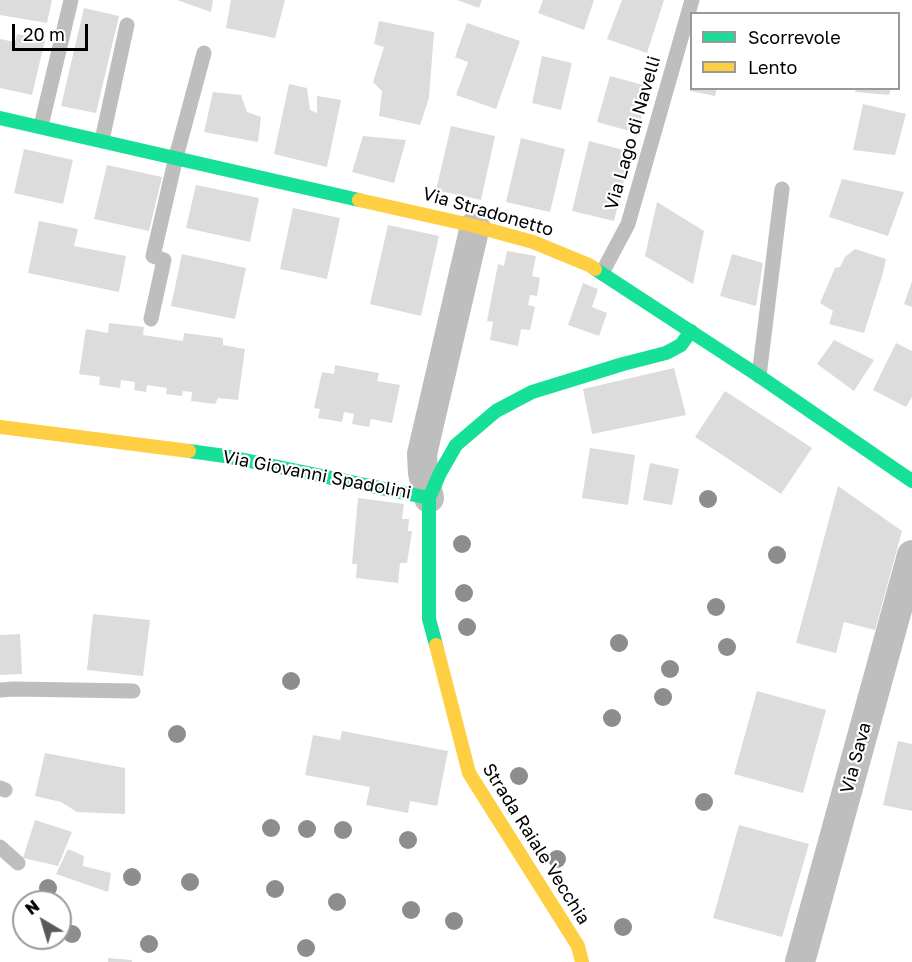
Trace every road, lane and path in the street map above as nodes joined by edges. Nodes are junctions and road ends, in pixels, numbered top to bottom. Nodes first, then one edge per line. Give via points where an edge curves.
1 (71, 0) edge
2 (692, 0) edge
3 (127, 26) dead end
4 (204, 53) dead end
5 (0, 118) edge
6 (41, 126) junction
7 (102, 140) junction
8 (176, 157) junction
9 (782, 189) dead end
10 (475, 226) junction
11 (602, 273) junction
12 (151, 319) dead end
13 (691, 331) junction
14 (759, 376) junction
15 (431, 412) junction
16 (0, 427) edge
17 (471, 433) junction
18 (912, 481) edge
19 (429, 498) junction
20 (912, 555) edge
21 (0, 690) edge
22 (133, 691) dead end
23 (0, 847) edge
24 (18, 863) dead end
25 (582, 962) edge
26 (800, 962) edge

1 - 6 lane
2 - 11 lane, Via Lago di Navelli via 628,224
3 - 7 lane
4 - 8 lane
5 - 6 street, Via Stradonetto
6 - 7 street, Via Stradonetto
7 - 8 street, Via Stradonetto
8 - 10 street, Via Stradonetto
8 - 12 lane via 153,256 164,260
9 - 14 lane
10 - 11 street, Via Stradonetto via 533,242
10 - 15 street, Via Giovanni Spadolini
11 - 13 street, Via Stradonetto
13 - 14 street, Via Stradonetto
13 - 17 street, Strada Raiale Vecchia via 681,345 666,353 532,392 496,411
14 - 18 street, Via Stradonetto
15 - 17 street
15 - 19 street, Via Giovanni Spadolini via 422,454
16 - 19 street, Via Giovanni Spadolini via 225,456
17 - 19 street, Strada Raiale Vecchia via 456,445
19 - 25 street, Strada Raiale Vecchia via 429,619 468,773 578,946
20 - 26 street, Via Sava
21 - 22 lane
23 - 24 lane

